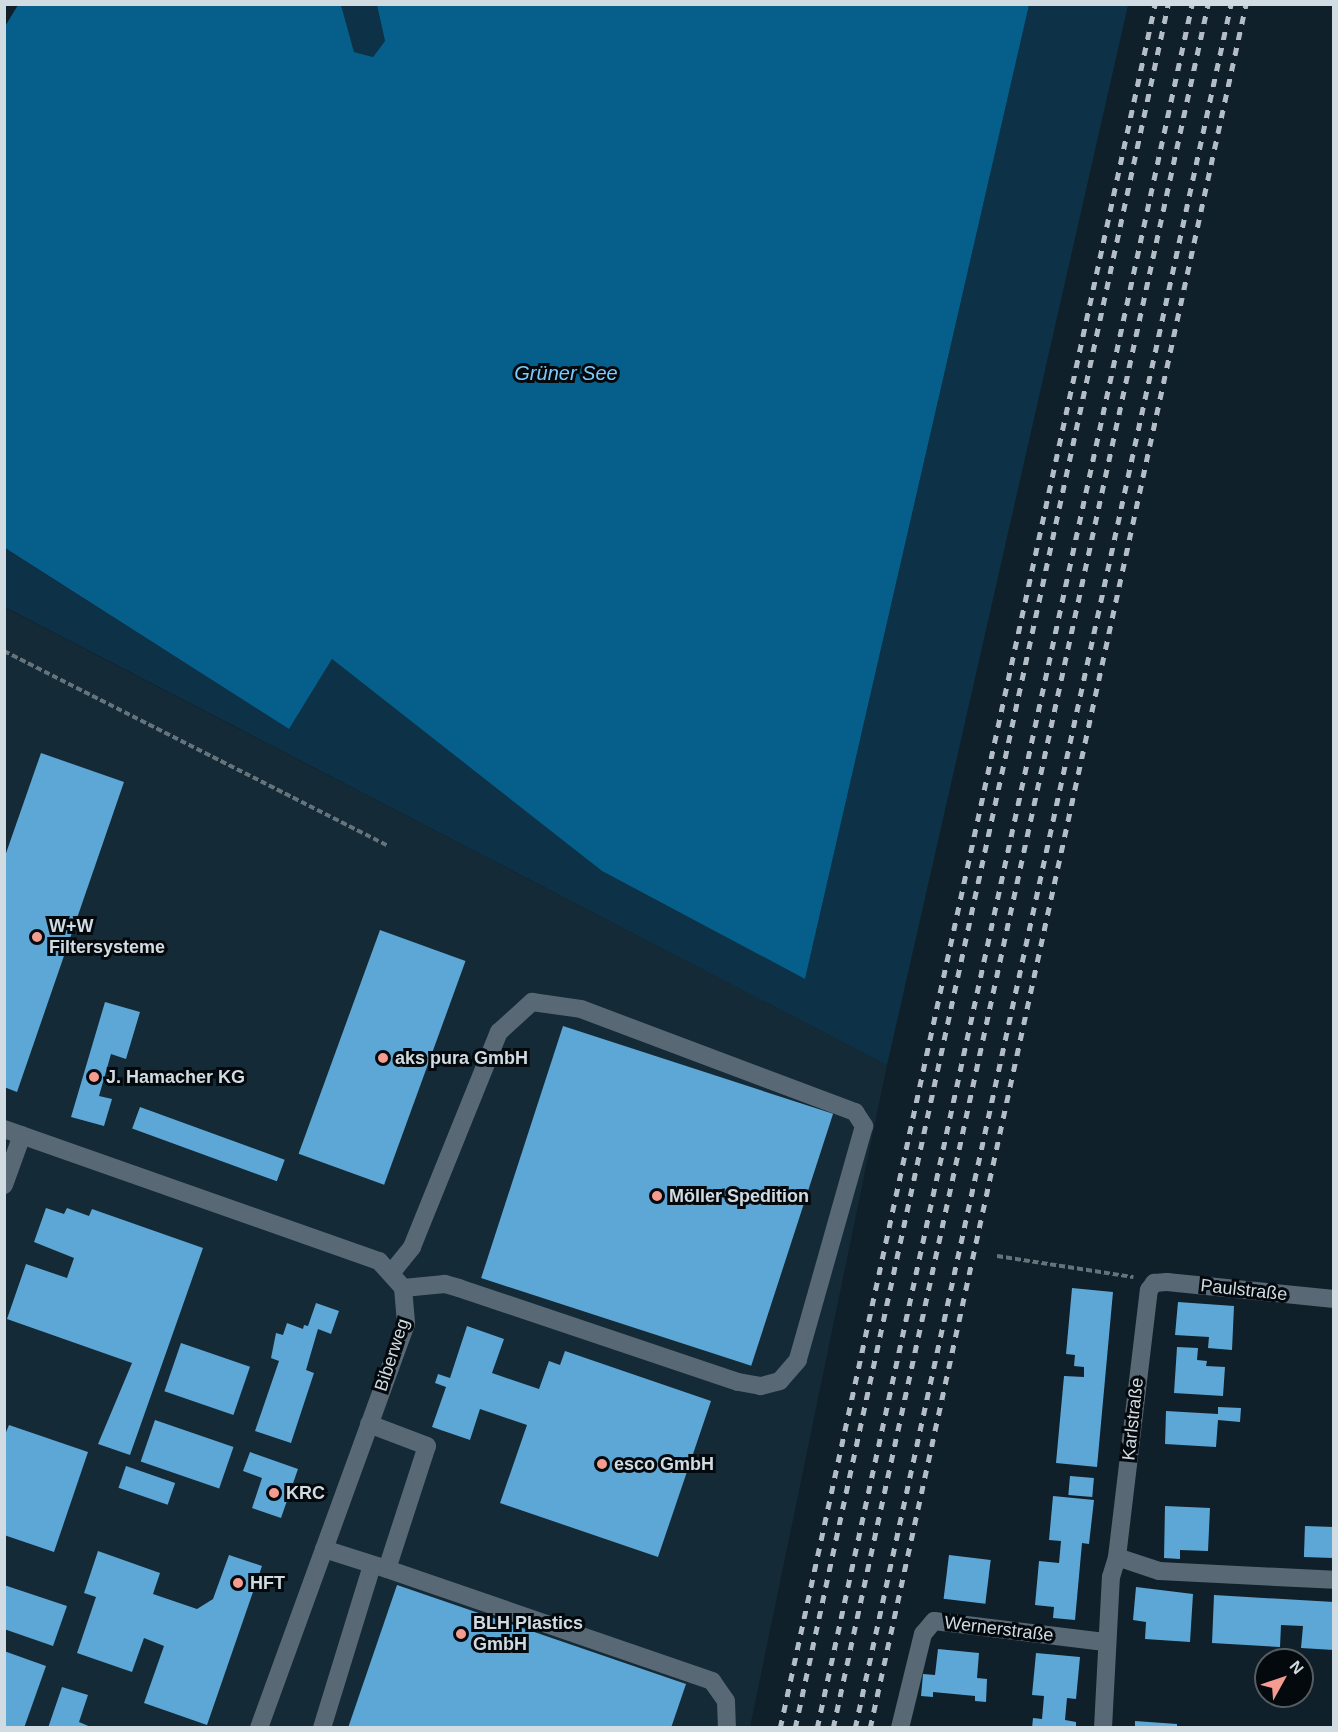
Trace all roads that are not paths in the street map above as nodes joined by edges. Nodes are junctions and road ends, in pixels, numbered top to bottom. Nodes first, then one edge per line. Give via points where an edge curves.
1 (4, 1129) edge
2 (22, 1135) junction
3 (4, 1185) edge
4 (392, 1272) junction
5 (1154, 1283) joint
6 (403, 1288) junction
7 (1334, 1299) edge
8 (369, 1424) junction
9 (324, 1549) junction
10 (1117, 1557) junction
11 (380, 1567) junction
12 (1334, 1580) edge
13 (1106, 1642) junction
14 (259, 1728) edge
15 (322, 1728) edge
16 (727, 1728) edge
17 (900, 1728) edge
18 (1103, 1728) edge

1 - 2 street
2 - 3 street
2 - 4 street via 379,1262
4 - 6 street
4 - 6 street via 412,1247 498,1032 532,1002 592,1013 855,1112 864,1126 798,1360 780,1381 761,1386 738,1382 494,1297 445,1284
5 - 7 street, Paulstraße
5 - 10 street, Karlstraße via 1146,1297
6 - 8 street, Biberweg via 405,1324
8 - 9 street, Biberweg
8 - 11 street via 427,1446
9 - 11 street
9 - 14 street, Biberweg
10 - 12 street via 1159,1571
10 - 13 street, Karlstraße via 1111,1577
11 - 15 street
11 - 16 street via 712,1681 726,1701
13 - 17 street, Wernerstraße via 934,1621 923,1634
13 - 18 street, Karlstraße

